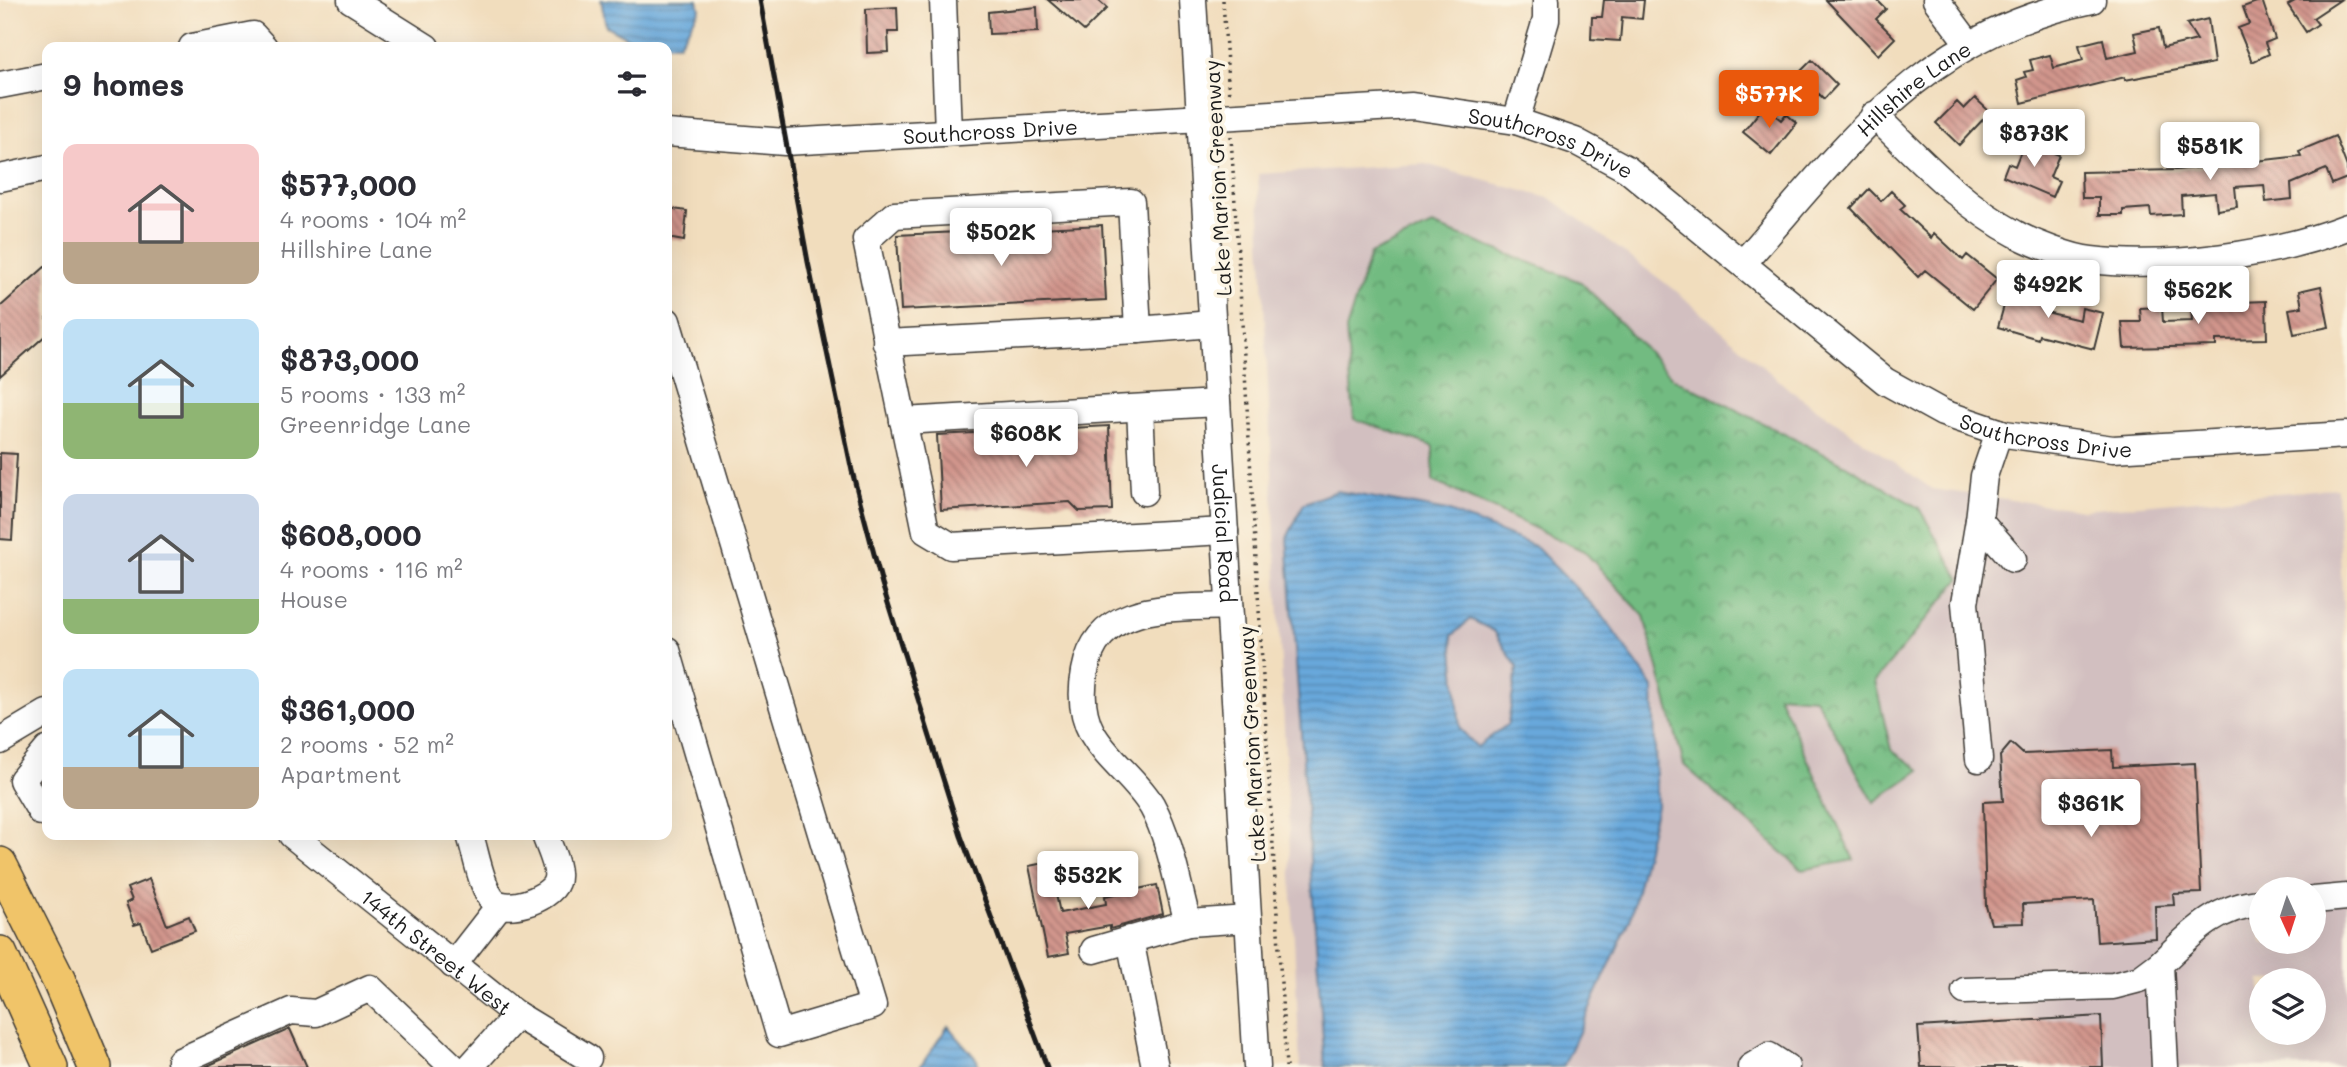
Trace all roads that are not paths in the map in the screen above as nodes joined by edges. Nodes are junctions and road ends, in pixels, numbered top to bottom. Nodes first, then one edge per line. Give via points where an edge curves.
1 (351, 0) edge
2 (943, 0) edge
3 (1193, 0) edge
4 (1546, 0) edge
5 (1936, 0) edge
6 (2092, 0) edge
7 (217, 42) edge
8 (259, 42) edge
9 (417, 42) edge
10 (1968, 43) junction
11 (42, 76) edge
12 (0, 85) edge
13 (1874, 115) junction
14 (1199, 117) junction
15 (1516, 121) junction
16 (948, 132) junction
17 (672, 133) edge
18 (42, 169) edge
19 (0, 178) edge
20 (2347, 227) edge
21 (1743, 263) junction
22 (1212, 324) junction
23 (1138, 330) junction
24 (672, 338) edge
25 (886, 343) junction
26 (1217, 403) junction
27 (1140, 408) junction
28 (903, 421) junction
29 (1998, 432) junction
30 (2347, 435) edge
31 (1144, 492) dead end
32 (1979, 520) junction
33 (1225, 531) junction
34 (2013, 559) dead end
35 (1229, 606) junction
36 (672, 667) edge
37 (40, 717) edge
38 (0, 741) edge
39 (42, 755) edge
40 (1979, 759) dead end
41 (41, 812) dead end
42 (298, 840) edge
43 (472, 840) edge
44 (547, 840) edge
45 (0, 864) edge
46 (2347, 897) edge
47 (2326, 899) edge
48 (2249, 904) edge
49 (499, 906) junction
50 (1248, 919) junction
51 (1188, 923) junction
52 (1130, 939) junction
53 (1094, 950) dead end
54 (0, 953) edge
55 (2160, 964) junction
56 (453, 965) junction
57 (1965, 991) dead end
58 (517, 1015) junction
59 (588, 1058) dead end
60 (51, 1067) edge
61 (95, 1067) edge
62 (181, 1067) edge
63 (453, 1067) edge
64 (470, 1067) edge
65 (1155, 1067) edge
66 (1257, 1067) edge
67 (1751, 1067) edge
68 (1786, 1067) edge
69 (2165, 1067) edge

1 - 9 street
2 - 16 street
3 - 14 street, Judicial Road
4 - 15 street via 1546,20
5 - 10 street
6 - 10 street, Hillshire Lane via 2053,8
7 - 8 street via 253,35
10 - 13 street, Hillshire Lane via 1916,78
11 - 12 street
13 - 20 street via 1975,208 2017,235 2088,260 2169,262 2304,243
13 - 21 street, Hillshire Lane
14 - 15 street, Southcross Drive via 1412,106
14 - 16 street, Southcross Drive
14 - 22 street, Judicial Road
15 - 21 street, Southcross Drive via 1575,141 1627,169
16 - 17 street, Southcross Drive via 785,142
18 - 19 street
21 - 29 street, Southcross Drive via 1885,382 1942,413
22 - 23 street
22 - 26 street, Judicial Road
23 - 25 street
23 - 25 street via 1131,202 894,215 866,240
24 - 36 street via 873,1006 779,1034
25 - 28 street
26 - 27 street
26 - 33 street, Judicial Road
27 - 28 street
27 - 31 street
28 - 33 street via 926,531 951,545
29 - 30 street, Southcross Drive via 2113,449
29 - 32 street via 1984,476
32 - 34 street
32 - 40 street via 1965,603
33 - 35 street, Judicial Road
35 - 50 street, Judicial Road
35 - 51 street via 1147,610 1121,618 1106,628 1094,646 1082,688 1090,729 1159,820
37 - 38 street
39 - 41 street via 22,780
42 - 56 street, 144th Street West
43 - 49 street via 491,898
44 - 49 street via 557,874 551,891 513,908
45 - 61 main road via 59,981
46 - 47 street
48 - 55 street via 2236,905 2193,932
49 - 56 street
50 - 51 street
50 - 66 street, Judicial Road
51 - 52 street
52 - 53 street
52 - 65 street
54 - 60 main road
55 - 57 street via 2140,979 2113,986
55 - 69 street
56 - 58 street, 144th Street West
58 - 59 street, 144th Street West
58 - 64 street
62 - 63 street via 180,1061 291,1011 316,1013 370,988
67 - 68 street via 1769,1056

